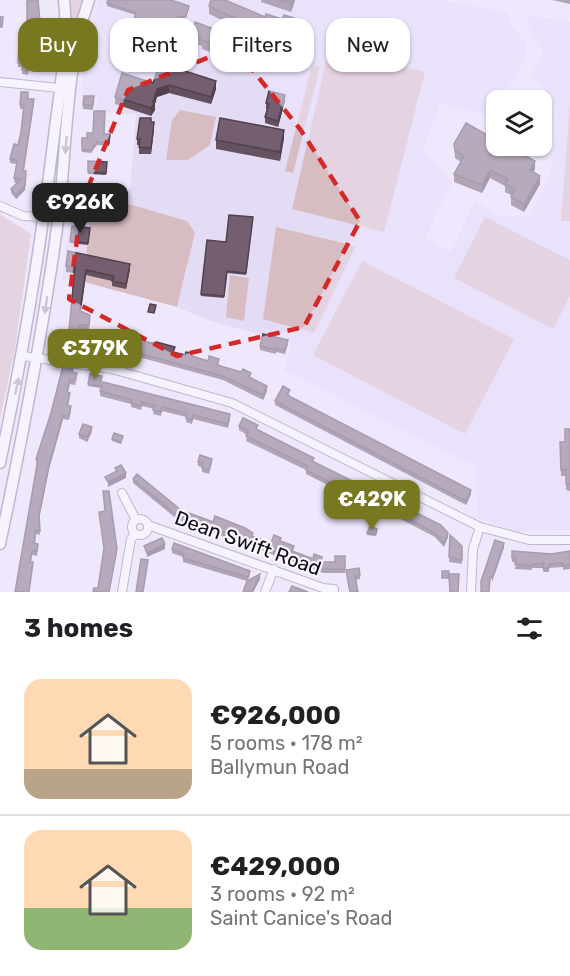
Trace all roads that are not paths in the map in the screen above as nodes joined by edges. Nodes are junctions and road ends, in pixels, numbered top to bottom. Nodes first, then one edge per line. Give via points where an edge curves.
1 (89, 0) edge
2 (64, 2) edge
3 (0, 82) edge
4 (59, 88) junction
5 (0, 206) edge
6 (45, 217) junction
7 (58, 219) junction
8 (23, 356) junction
9 (38, 360) junction
10 (0, 463) edge
11 (122, 493) dead end
12 (136, 520) junction
13 (148, 525) junction
14 (480, 527) junction
15 (135, 534) junction
16 (570, 540) edge
17 (0, 544) edge
18 (274, 569) junction
19 (122, 592) edge
20 (265, 592) edge
21 (334, 592) edge
22 (471, 592) edge

1 -> 7 main road via 75,55
2 - 4 main road
3 - 4 street
4 - 6 main road
5 - 6 street via 23,216
6 - 7 main road
6 - 8 main road
7 -> 9 main road
8 - 9 street
10 -> 8 main road
9 - 14 street via 112,369 232,403
9 - 17 main road
11 - 12 street
12 - 13 street via 144,520
12 - 15 street via 132,527
13 - 15 street via 146,534
13 - 18 street, Dean Swift Road
14 - 16 street via 529,540
14 - 22 street via 473,549
15 - 19 street via 130,539
18 - 20 street
18 - 21 street, Dean Swift Road

